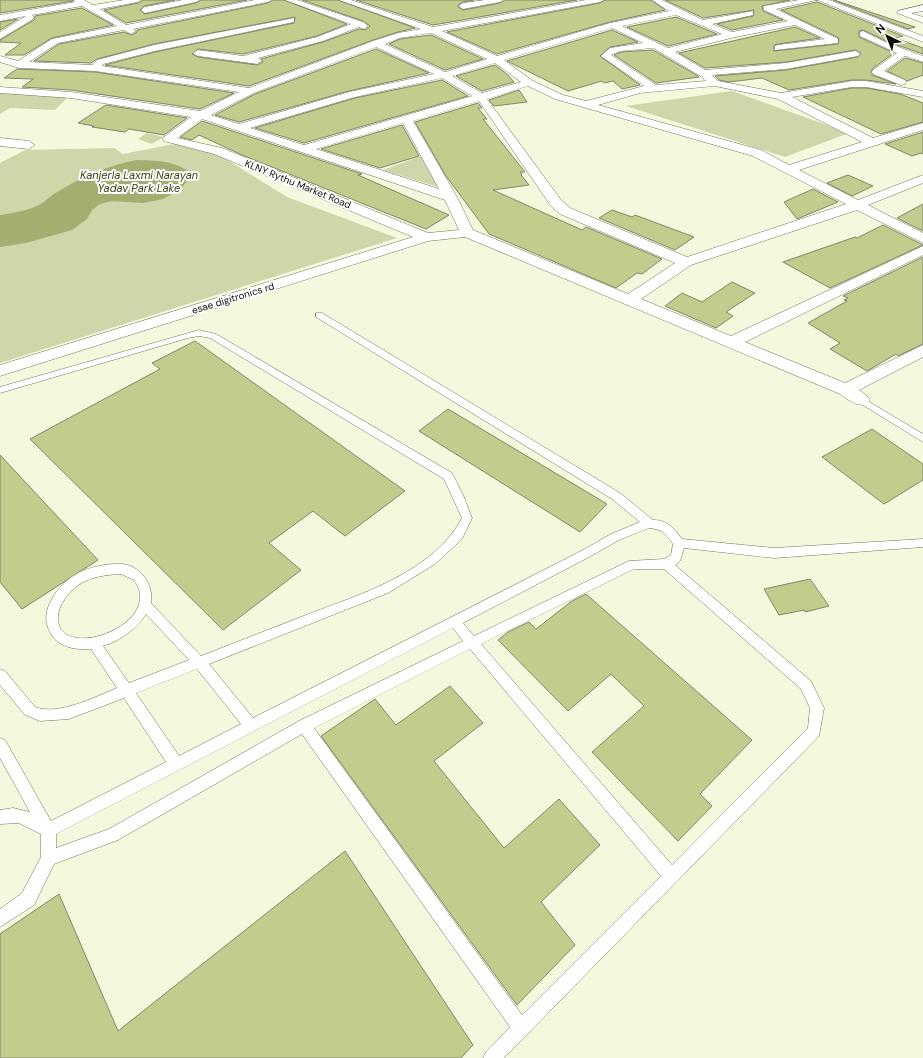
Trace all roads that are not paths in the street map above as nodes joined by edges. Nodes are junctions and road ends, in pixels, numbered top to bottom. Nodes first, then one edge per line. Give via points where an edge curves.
1 (138, 0) edge
2 (196, 0) edge
3 (268, 0) edge
4 (289, 0) edge
5 (500, 0) edge
6 (561, 0) edge
7 (600, 0) edge
8 (656, 0) edge
9 (813, 0) edge
10 (821, 0) edge
11 (28, 3) dead end
12 (357, 3) edge
13 (84, 4) edge
14 (570, 4) junction
15 (464, 6) dead end
16 (923, 8) edge
17 (137, 11) dead end
18 (850, 11) junction
19 (677, 12) junction
20 (36, 13) junction
21 (750, 13) dead end
22 (122, 14) dead end
23 (835, 14) dead end
24 (334, 16) junction
25 (107, 17) junction
26 (0, 18) edge
27 (291, 20) dead end
28 (923, 20) edge
29 (315, 21) dead end
30 (798, 22) junction
31 (702, 23) junction
32 (360, 24) junction
33 (613, 26) junction
34 (125, 27) junction
35 (430, 29) junction
36 (863, 34) dead end
37 (731, 35) junction
38 (0, 36) edge
39 (398, 36) junction
40 (921, 37) edge
41 (376, 43) junction
42 (807, 44) junction
43 (882, 44) junction
44 (653, 45) junction
45 (154, 48) junction
46 (778, 48) dead end
47 (667, 51) junction
48 (904, 52) junction
49 (198, 53) dead end
50 (855, 54) dead end
51 (834, 58) junction
52 (0, 59) edge
53 (244, 59) junction
54 (923, 59) edge
55 (497, 60) junction
56 (273, 63) dead end
57 (19, 65) junction
58 (288, 65) dead end
59 (856, 65) dead end
60 (310, 67) junction
61 (96, 68) junction
62 (703, 73) junction
63 (444, 74) junction
64 (530, 83) junction
65 (714, 83) junction
66 (655, 88) junction
67 (0, 90) edge
68 (923, 90) edge
69 (250, 91) junction
70 (923, 94) edge
71 (781, 96) junction
72 (481, 97) junction
73 (588, 104) junction
74 (201, 114) junction
75 (406, 119) junction
76 (923, 126) edge
77 (240, 127) junction
78 (0, 142) edge
79 (871, 142) junction
80 (29, 146) dead end
81 (303, 149) junction
82 (789, 169) junction
83 (923, 179) edge
84 (450, 197) junction
85 (858, 204) junction
86 (467, 234) junction
87 (426, 237) junction
88 (923, 239) edge
89 (923, 250) edge
90 (686, 262) junction
91 (630, 300) junction
92 (319, 315) dead end
93 (732, 342) junction
94 (923, 350) edge
95 (0, 370) edge
96 (0, 390) edge
97 (846, 390) junction
98 (861, 400) joint
99 (923, 439) edge
100 (650, 524) junction
101 (679, 543) junction
102 (923, 543) edge
103 (666, 564) junction
104 (145, 605) junction
105 (454, 621) junction
106 (472, 642) junction
107 (95, 644) junction
108 (199, 662) junction
109 (0, 675) edge
110 (127, 690) junction
111 (251, 725) junction
112 (304, 726) junction
113 (0, 745) edge
114 (176, 764) junction
115 (0, 817) edge
116 (48, 830) junction
117 (49, 858) junction
118 (671, 876) junction
119 (0, 919) edge
120 (521, 1028) junction
121 (492, 1058) edge

1 - 13 street
2 - 17 street
3 - 34 street
4 - 24 street
5 - 15 street
6 - 14 street
7 - 14 street
8 - 19 street
9 - 30 street via 767,8
10 - 18 street
11 - 20 street
12 - 24 street
12 - 35 street
13 - 20 street
13 - 25 street
14 - 35 street
16 - 28 street via 901,13
18 - 23 street
18 - 40 street
19 - 31 street
19 - 33 street
20 - 26 street
20 - 38 street
21 - 31 street
22 - 25 street
24 - 29 street
24 - 32 street
25 - 34 street
27 - 45 street
30 - 37 street
30 - 42 street via 835,40
31 - 37 street
32 - 39 street
32 - 53 street via 320,39
33 - 44 street
33 - 55 street
34 - 45 street
34 - 57 street via 55,41
35 - 39 street
35 - 55 street
36 - 43 street
37 - 47 street
39 - 41 street
40 - 43 street
41 - 60 street
41 - 63 street
42 - 46 street
42 - 51 street
43 - 48 street
44 - 47 street
44 - 66 street via 617,49 610,51 606,56
45 - 61 street via 100,62
47 - 62 street
48 - 54 street
48 - 68 street via 874,71
49 - 53 street
50 - 51 street
51 - 59 street
51 - 62 street via 786,66
52 - 57 street
53 - 56 street
55 - 63 street
55 - 64 street
57 - 61 street
58 - 60 street
60 - 69 street
61 - 69 street
62 - 65 street
63 - 72 street
63 - 77 street via 353,94
64 - 72 street
64 - 73 street via 559,97
65 - 66 street
65 - 71 street
66 - 73 street
67 - 74 street via 71,95
69 - 74 street
70 - 71 street via 852,84
71 - 79 street
72 - 75 street
72 - 90 street via 565,212
73 - 82 street via 757,153
74 - 77 street
74 - 87 street, KLNY Rythu Market Road via 168,139 218,151
75 - 81 street
75 - 84 street
76 - 79 street
77 - 81 street
78 - 80 street
79 - 82 street
81 - 84 street
82 - 85 street
83 - 85 street
84 - 86 street
85 - 88 street
85 - 90 street
86 - 87 street, esae digitronics rd
86 - 91 street
87 - 95 street, esae digitronics rd
89 - 93 street
90 - 91 street
91 - 93 street
92 - 100 lane via 616,496
93 - 97 street
94 - 97 street
96 - 108 lane via 200,333 214,336 448,476 467,518 458,536 431,561 384,590
97 - 98 street
98 - 99 lane
100 - 101 lane via 666,528
100 - 105 lane via 627,530
101 - 102 lane via 774,553
101 - 103 lane via 676,558
103 - 106 lane via 633,564
103 - 118 lane via 806,685 817,708 814,731
104 - 107 lane via 135,622 117,636
104 - 107 lane via 146,588 137,576 122,570 102,570 82,577 64,590 53,606 51,623 58,637 74,645
104 - 108 lane
105 - 106 lane
105 - 111 lane
106 - 112 lane
106 - 118 lane
107 - 110 lane
108 - 110 lane
108 - 111 lane
109 - 110 lane via 30,711 40,715 69,713
110 - 114 lane
111 - 114 lane
112 - 117 lane via 113,835
112 - 120 lane
113 - 116 lane
114 - 116 lane
115 - 116 lane via 27,817
116 - 117 lane
117 - 119 lane via 28,899
118 - 120 lane
120 - 121 lane

